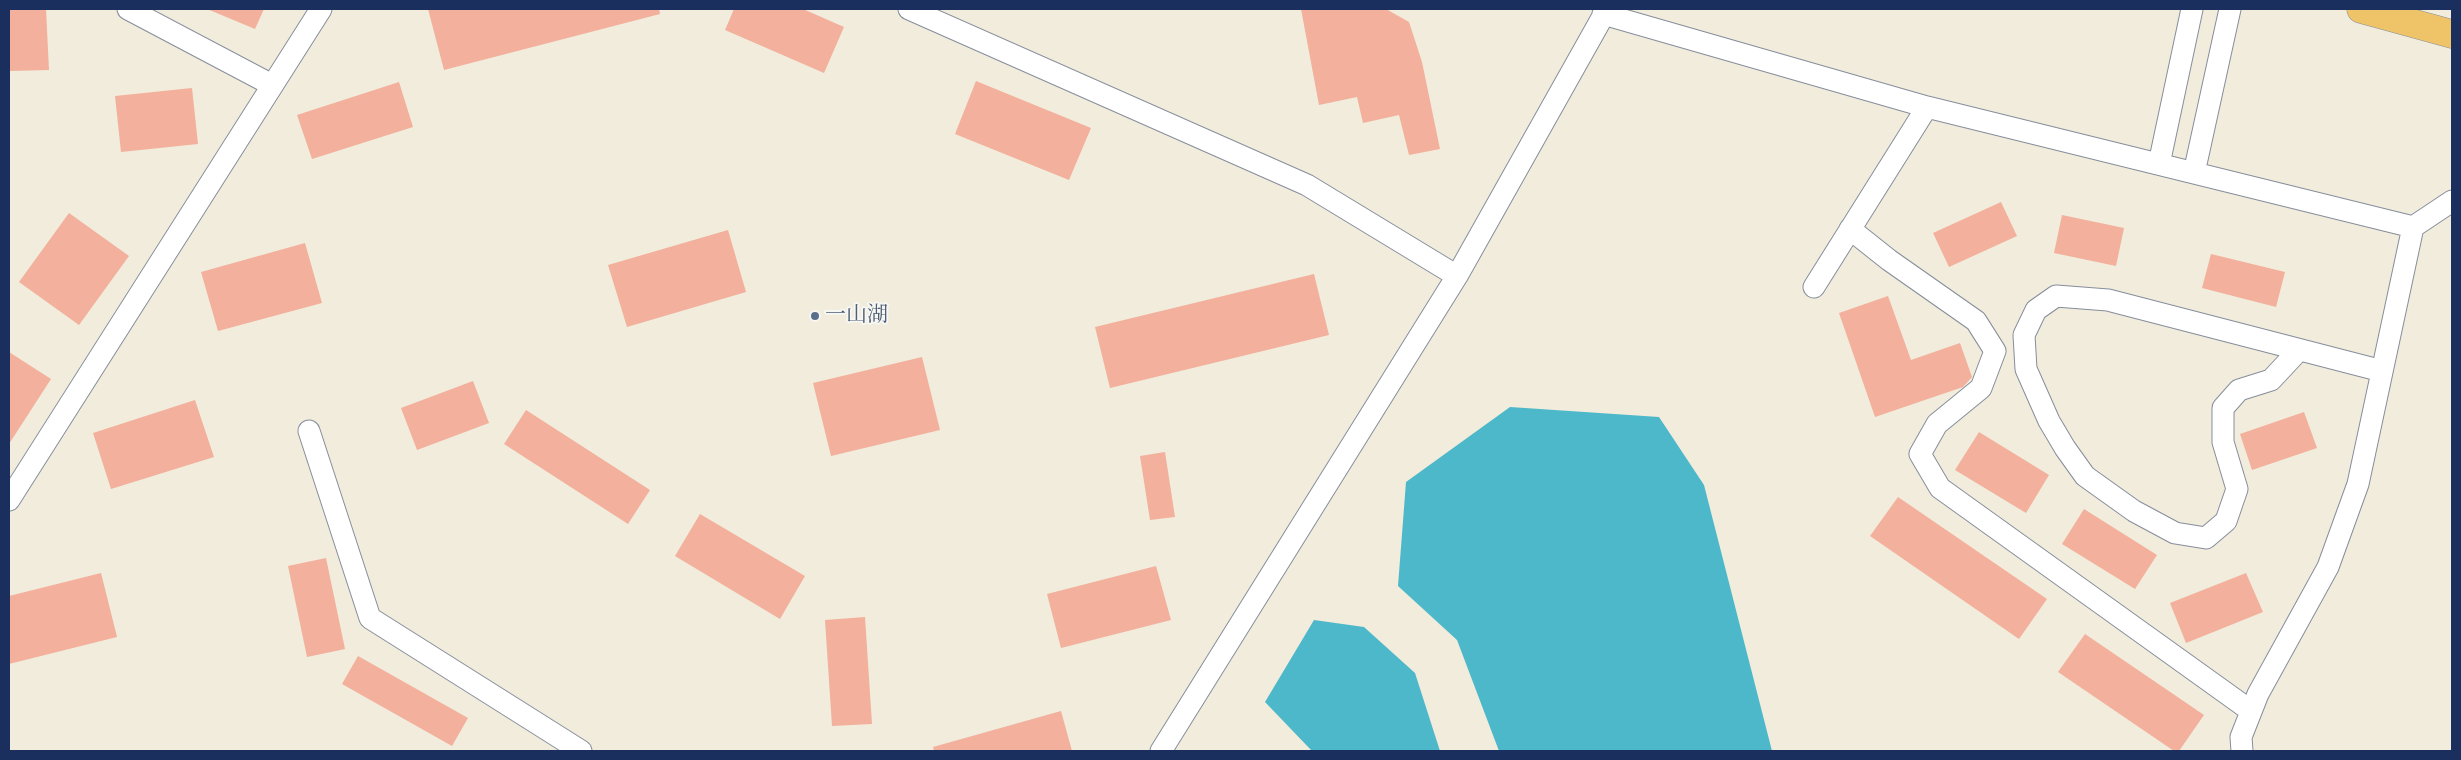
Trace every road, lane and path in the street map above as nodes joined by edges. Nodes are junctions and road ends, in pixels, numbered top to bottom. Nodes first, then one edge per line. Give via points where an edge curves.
1 (128, 9) edge
2 (320, 9) edge
3 (909, 9) edge
4 (2192, 9) edge
5 (2230, 9) edge
6 (2362, 9) edge
7 (1605, 12) edge
8 (2452, 34) edge
9 (272, 85) junction
10 (1926, 107) junction
11 (2159, 164) junction
12 (2194, 174) junction
13 (2452, 201) edge
14 (2414, 228) junction
15 (1850, 229) junction
16 (1457, 276) junction
17 (1814, 287) dead end
18 (2299, 350) junction
19 (2382, 371) junction
20 (308, 430) dead end
21 (9, 500) edge
22 (2251, 711) junction
23 (580, 751) edge
24 (1161, 751) edge
25 (2242, 751) edge

1 - 9 street
2 - 9 street
3 - 16 street via 1307,185
4 - 11 street
5 - 12 street
6 - 8 highway
7 - 10 street
7 - 16 street
9 - 21 street
10 - 11 street
10 - 15 street
11 - 12 street
12 - 14 street
13 - 14 street
14 - 19 street
15 - 17 street
15 - 22 street via 1976,322 1995,351 1981,388 1937,424 1920,454 1940,488
16 - 24 street
18 - 18 street via 2108,300 2056,296 2036,310 2024,335 2026,369 2049,421 2085,476 2134,511 2167,529 2206,538 2226,521 2237,489 2224,442 2224,408 2239,390 2271,380
18 - 19 street
19 - 22 street via 2358,484 2328,567
20 - 23 street via 370,618
22 - 25 street via 2241,737

